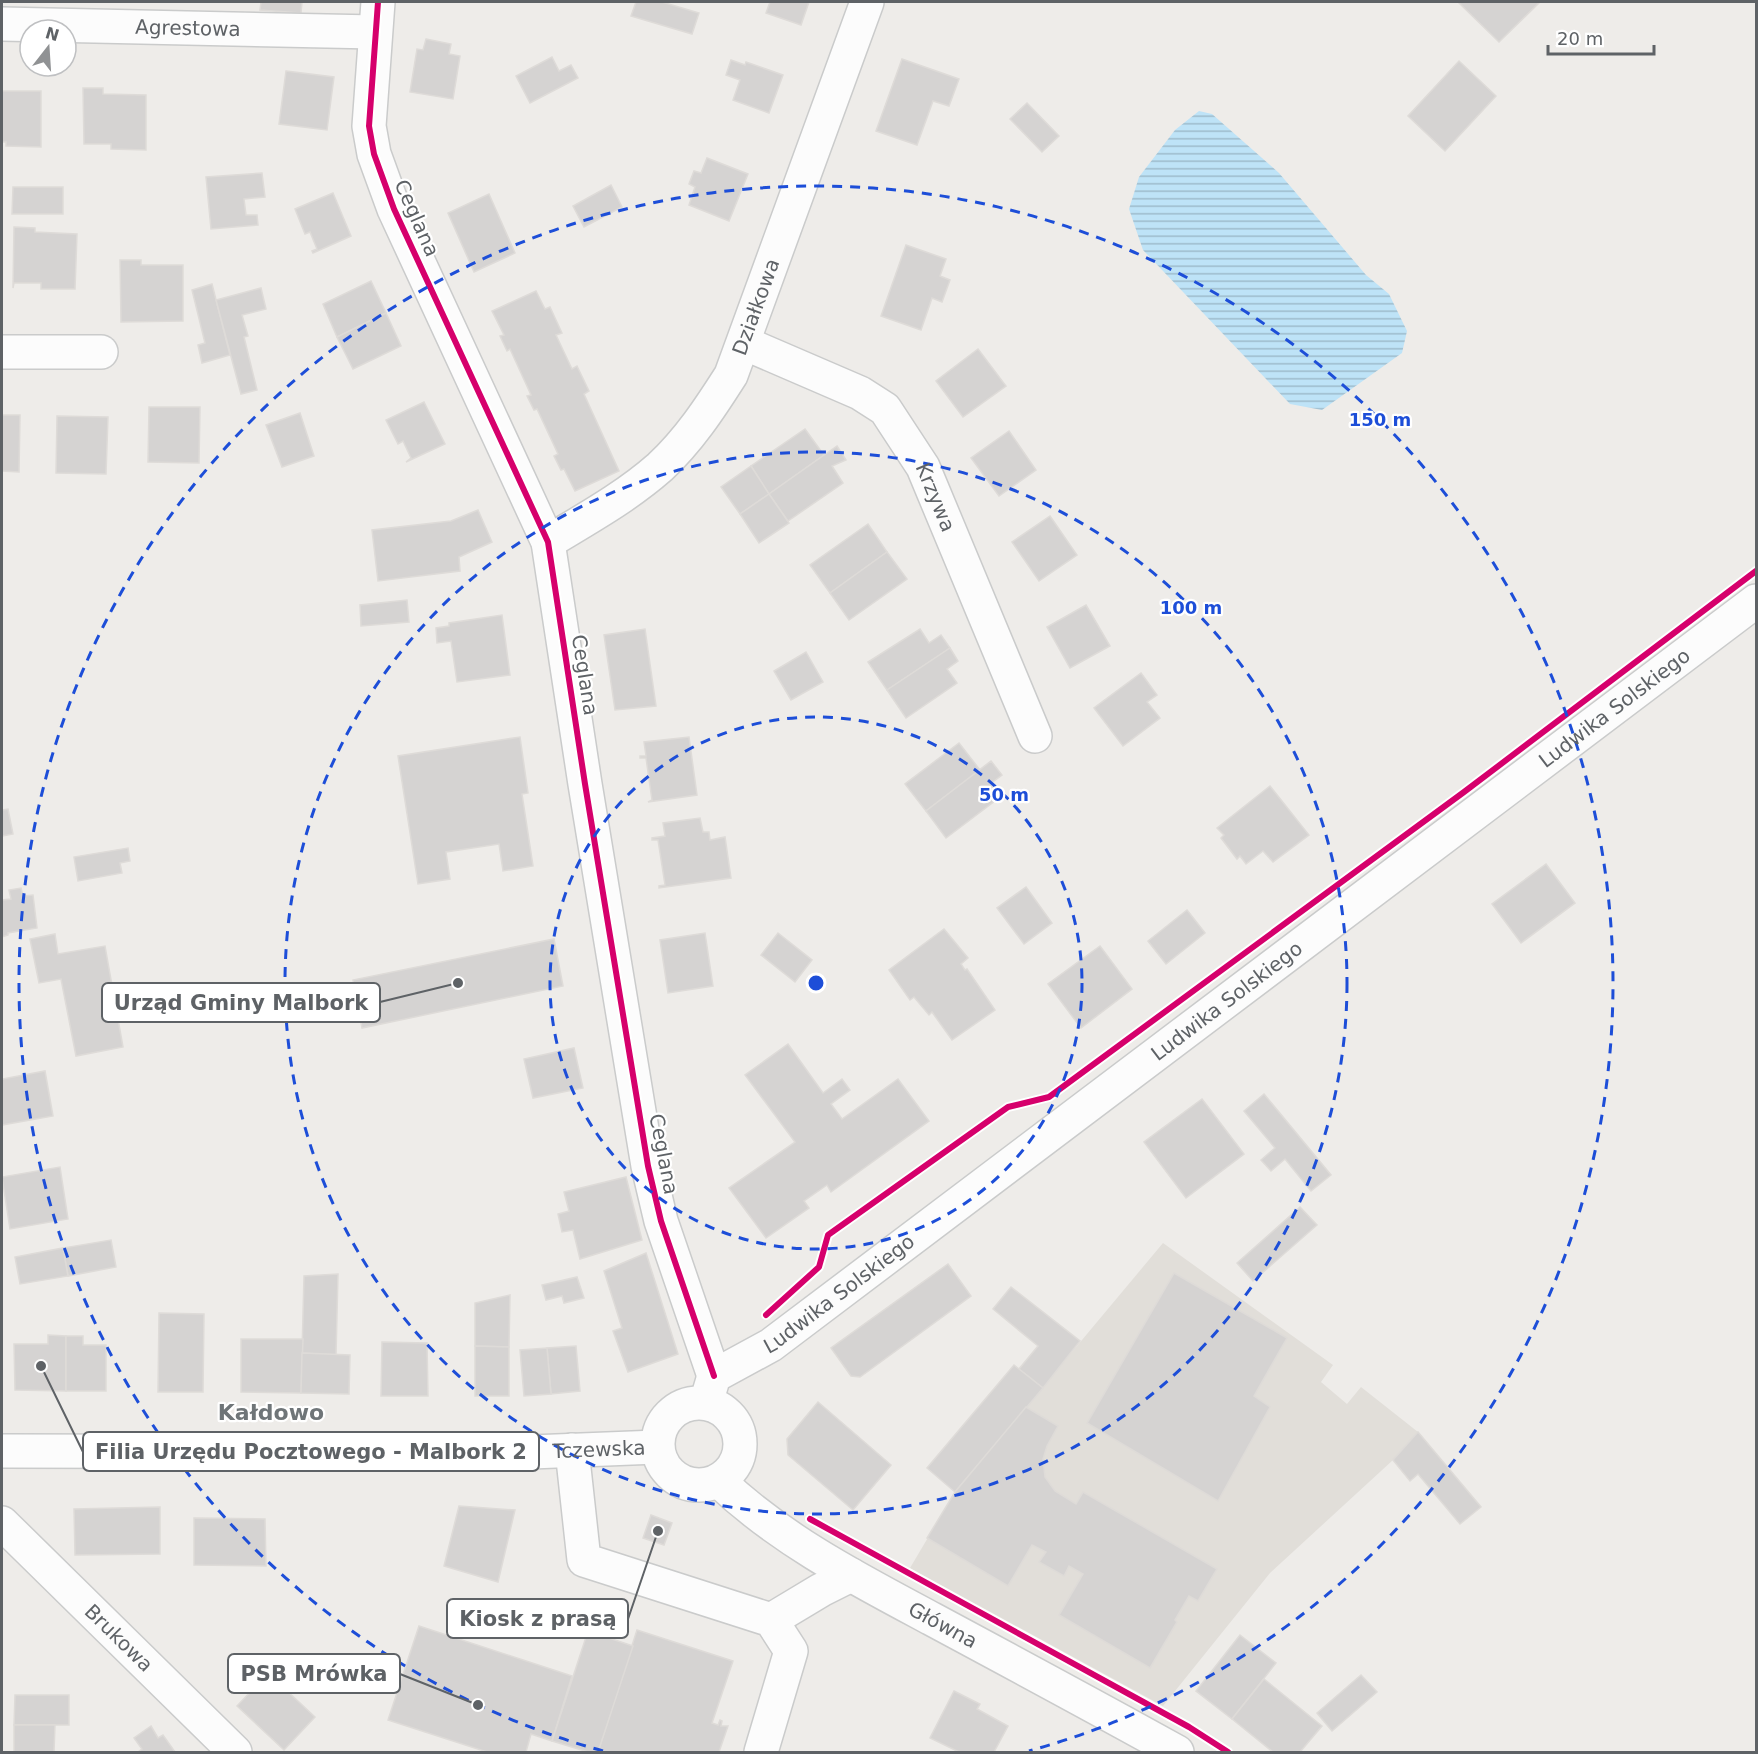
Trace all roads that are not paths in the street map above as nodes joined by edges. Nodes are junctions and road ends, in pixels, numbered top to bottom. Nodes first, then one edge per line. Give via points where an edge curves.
1 (867, 2) edge
2 (376, 17) edge
3 (2, 24) edge
4 (744, 343) junction
5 (2, 352) edge
6 (102, 352) dead end
7 (548, 542) junction
8 (1756, 601) edge
9 (1035, 736) dead end
10 (710, 1390) junction
11 (657, 1447) junction
12 (572, 1450) junction
13 (2, 1452) edge
14 (718, 1481) junction
15 (2, 1523) edge
16 (851, 1575) junction
17 (771, 1620) junction
18 (235, 1752) edge
19 (760, 1752) edge
20 (1177, 1752) edge

1 - 4 street, Działkowa
2 - 3 street, Agrestowa
2 - 7 street, Ceglana via 369,126 382,181
4 - 7 street, Działkowa via 731,375 701,422 660,466 620,499
4 - 9 street, Krzywa via 850,388 885,410 924,467
5 - 6 street
7 - 10 street, Ceglana via 648,1166
8 - 10 street, Ludwika Solskiego
10 - 11 street via 671,1413 658,1435
10 - 14 street via 740,1438 736,1463
11 - 12 street, Tczewska
11 - 14 street via 664,1466 678,1480 692,1485
12 - 13 street, Tczewska
12 - 17 street via 584,1560
14 - 16 street, Główna via 790,1539
15 - 18 street, Brukowa
16 - 17 street
16 - 20 street, Główna
17 - 19 street via 791,1651

